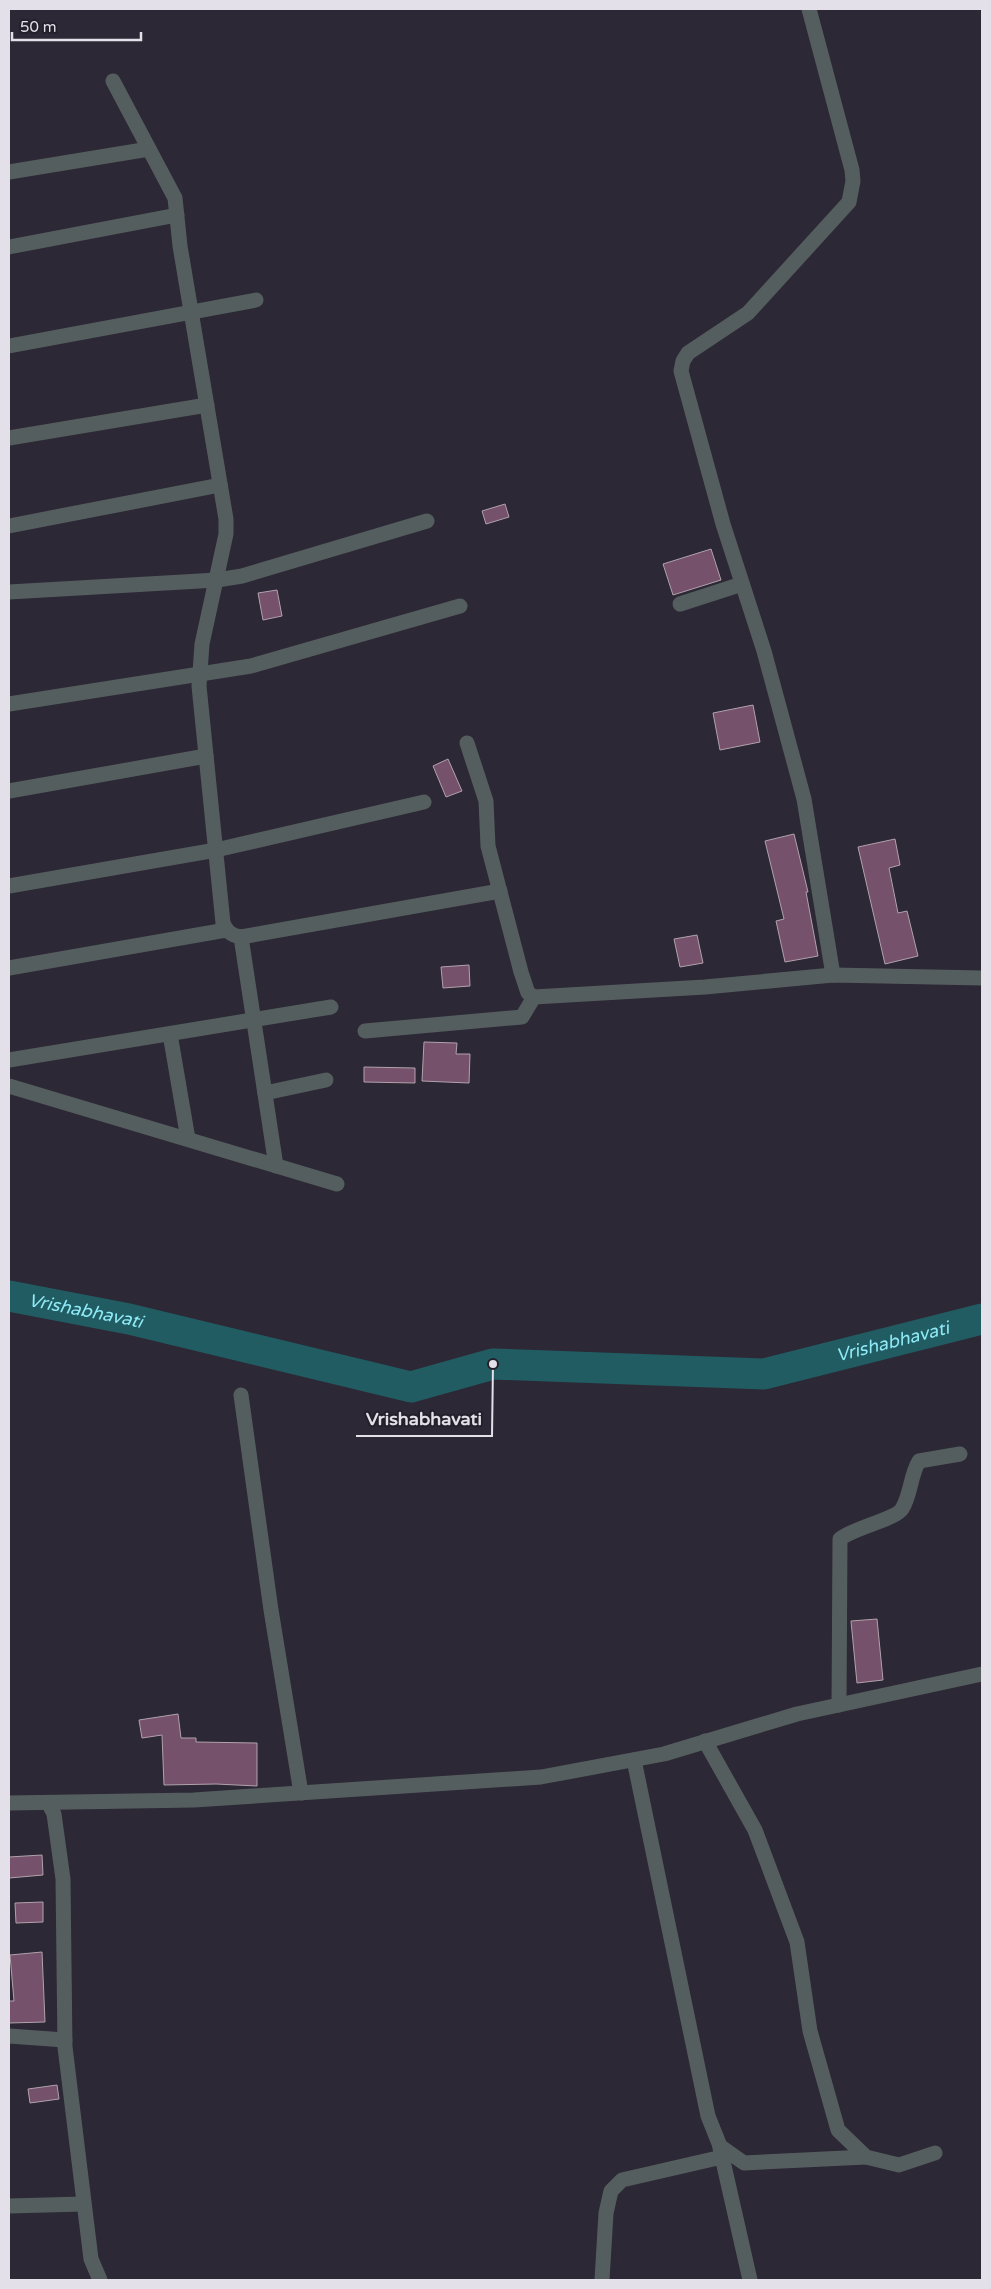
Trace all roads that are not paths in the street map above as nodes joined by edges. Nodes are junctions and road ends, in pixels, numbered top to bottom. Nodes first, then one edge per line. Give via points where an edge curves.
1 (809, 9) edge
2 (113, 81) dead end
3 (149, 149) junction
4 (9, 172) edge
5 (177, 216) junction
6 (9, 247) edge
7 (256, 300) dead end
8 (191, 312) junction
9 (9, 346) edge
10 (207, 405) junction
11 (9, 438) edge
12 (220, 485) junction
13 (427, 521) dead end
14 (9, 526) edge
15 (217, 580) junction
16 (742, 584) junction
17 (9, 592) edge
18 (680, 604) dead end
19 (460, 606) dead end
20 (199, 673) junction
21 (9, 704) edge
22 (467, 743) dead end
23 (206, 756) junction
24 (9, 791) edge
25 (424, 802) dead end
26 (216, 850) junction
27 (9, 886) edge
28 (500, 891) junction
29 (226, 930) junction
30 (241, 937) junction
31 (9, 968) edge
32 (833, 975) junction
33 (982, 978) edge
34 (534, 997) junction
35 (331, 1007) dead end
36 (254, 1021) junction
37 (365, 1031) dead end
38 (170, 1034) junction
39 (9, 1060) edge
40 (326, 1080) dead end
41 (9, 1086) edge
42 (265, 1093) junction
43 (188, 1139) junction
44 (276, 1166) junction
45 (337, 1184) dead end
46 (241, 1395) dead end
47 (960, 1454) dead end
48 (982, 1674) edge
49 (839, 1705) junction
50 (705, 1741) junction
51 (634, 1760) junction
52 (301, 1793) junction
53 (9, 1803) edge
54 (50, 1804) junction
55 (9, 2036) edge
56 (65, 2040) junction
57 (721, 2152) junction
58 (935, 2153) dead end
59 (866, 2157) junction
60 (83, 2204) junction
61 (9, 2206) edge
62 (100, 2280) edge
63 (602, 2280) edge
64 (750, 2280) edge

1 - 16 street via 852,170 849,202 748,312 688,353 681,371
2 - 3 street
3 - 4 street
3 - 5 street via 175,198
5 - 6 street
5 - 8 street
7 - 8 street
8 - 9 street
8 - 10 street
10 - 11 street
10 - 12 street
12 - 14 street
12 - 15 street via 226,534
13 - 15 street via 242,576
15 - 17 street
15 - 20 street via 202,644
16 - 18 street
16 - 32 street via 764,651 804,799
19 - 20 street via 251,666
20 - 21 street
20 - 23 street
22 - 28 street via 486,801 488,846
23 - 24 street
23 - 26 street
25 - 26 street
26 - 27 street
26 - 29 street
28 - 30 street
28 - 34 street via 521,972 528,993
29 - 30 street
29 - 31 street
30 - 36 street
32 - 33 street
32 - 34 street via 706,987
34 - 37 street via 522,1017
35 - 36 street
36 - 38 street
36 - 42 street
38 - 39 street
38 - 43 street
40 - 42 street
41 - 43 street
42 - 44 street
43 - 44 street
44 - 45 street
46 - 52 street
47 - 49 street via 919,1462 899,1513 849,1532 840,1539
48 - 49 street
49 - 50 street
50 - 51 street
50 - 59 street via 755,1830 797,1942 810,2031 838,2130
51 - 52 street via 541,1777
51 - 57 street via 708,2116
52 - 54 street
53 - 54 street via 41,1801
54 - 56 street via 63,1879
55 - 56 street
56 - 60 street
57 - 59 street via 744,2163
57 - 63 street via 622,2180 611,2191 605,2221
57 - 64 street
58 - 59 street via 899,2165
60 - 61 street
60 - 62 street via 91,2259

